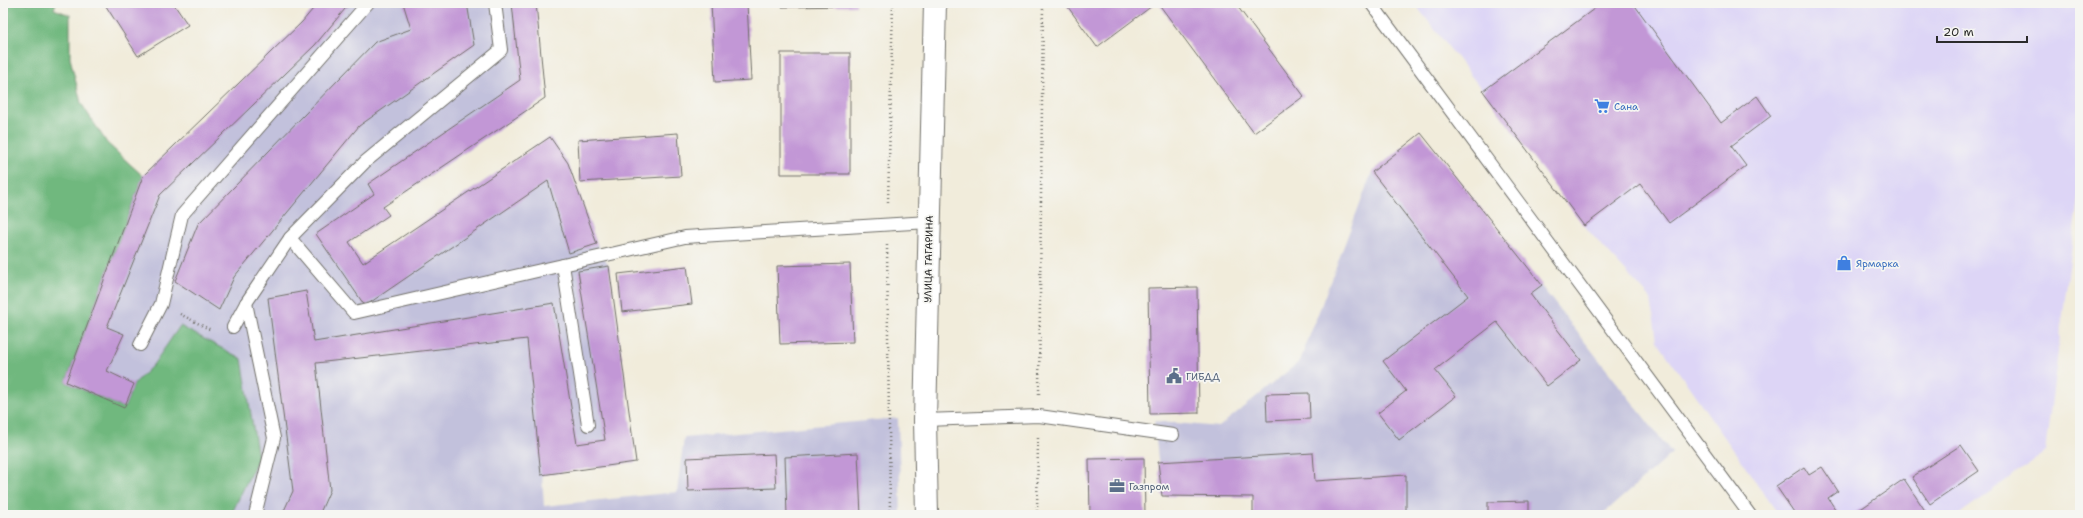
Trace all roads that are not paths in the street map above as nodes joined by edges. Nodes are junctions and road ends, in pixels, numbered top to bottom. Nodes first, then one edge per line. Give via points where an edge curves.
1 (368, 3) edge
2 (495, 3) edge
3 (934, 3) edge
4 (1371, 3) edge
5 (929, 222) junction
6 (290, 238) junction
7 (563, 265) junction
8 (246, 303) junction
9 (233, 327) road end
10 (140, 345) dead end
11 (925, 420) junction
12 (588, 425) dead end
13 (1173, 435) dead end
14 (255, 515) edge
15 (927, 515) edge
16 (1750, 515) edge

1 - 10 lane via 182,215 161,304
2 - 6 lane via 501,50 365,162
3 - 5 street, УЛИЦА ГАГАРИНА
4 - 16 lane
5 - 7 lane via 685,237
5 - 11 street, УЛИЦА ГАГАРИНА
6 - 7 lane via 354,313
6 - 8 lane
7 - 12 lane
8 - 9 lane
8 - 14 lane via 274,438
11 - 13 lane via 1039,416
11 - 15 street, УЛИЦА ГАГАРИНА

